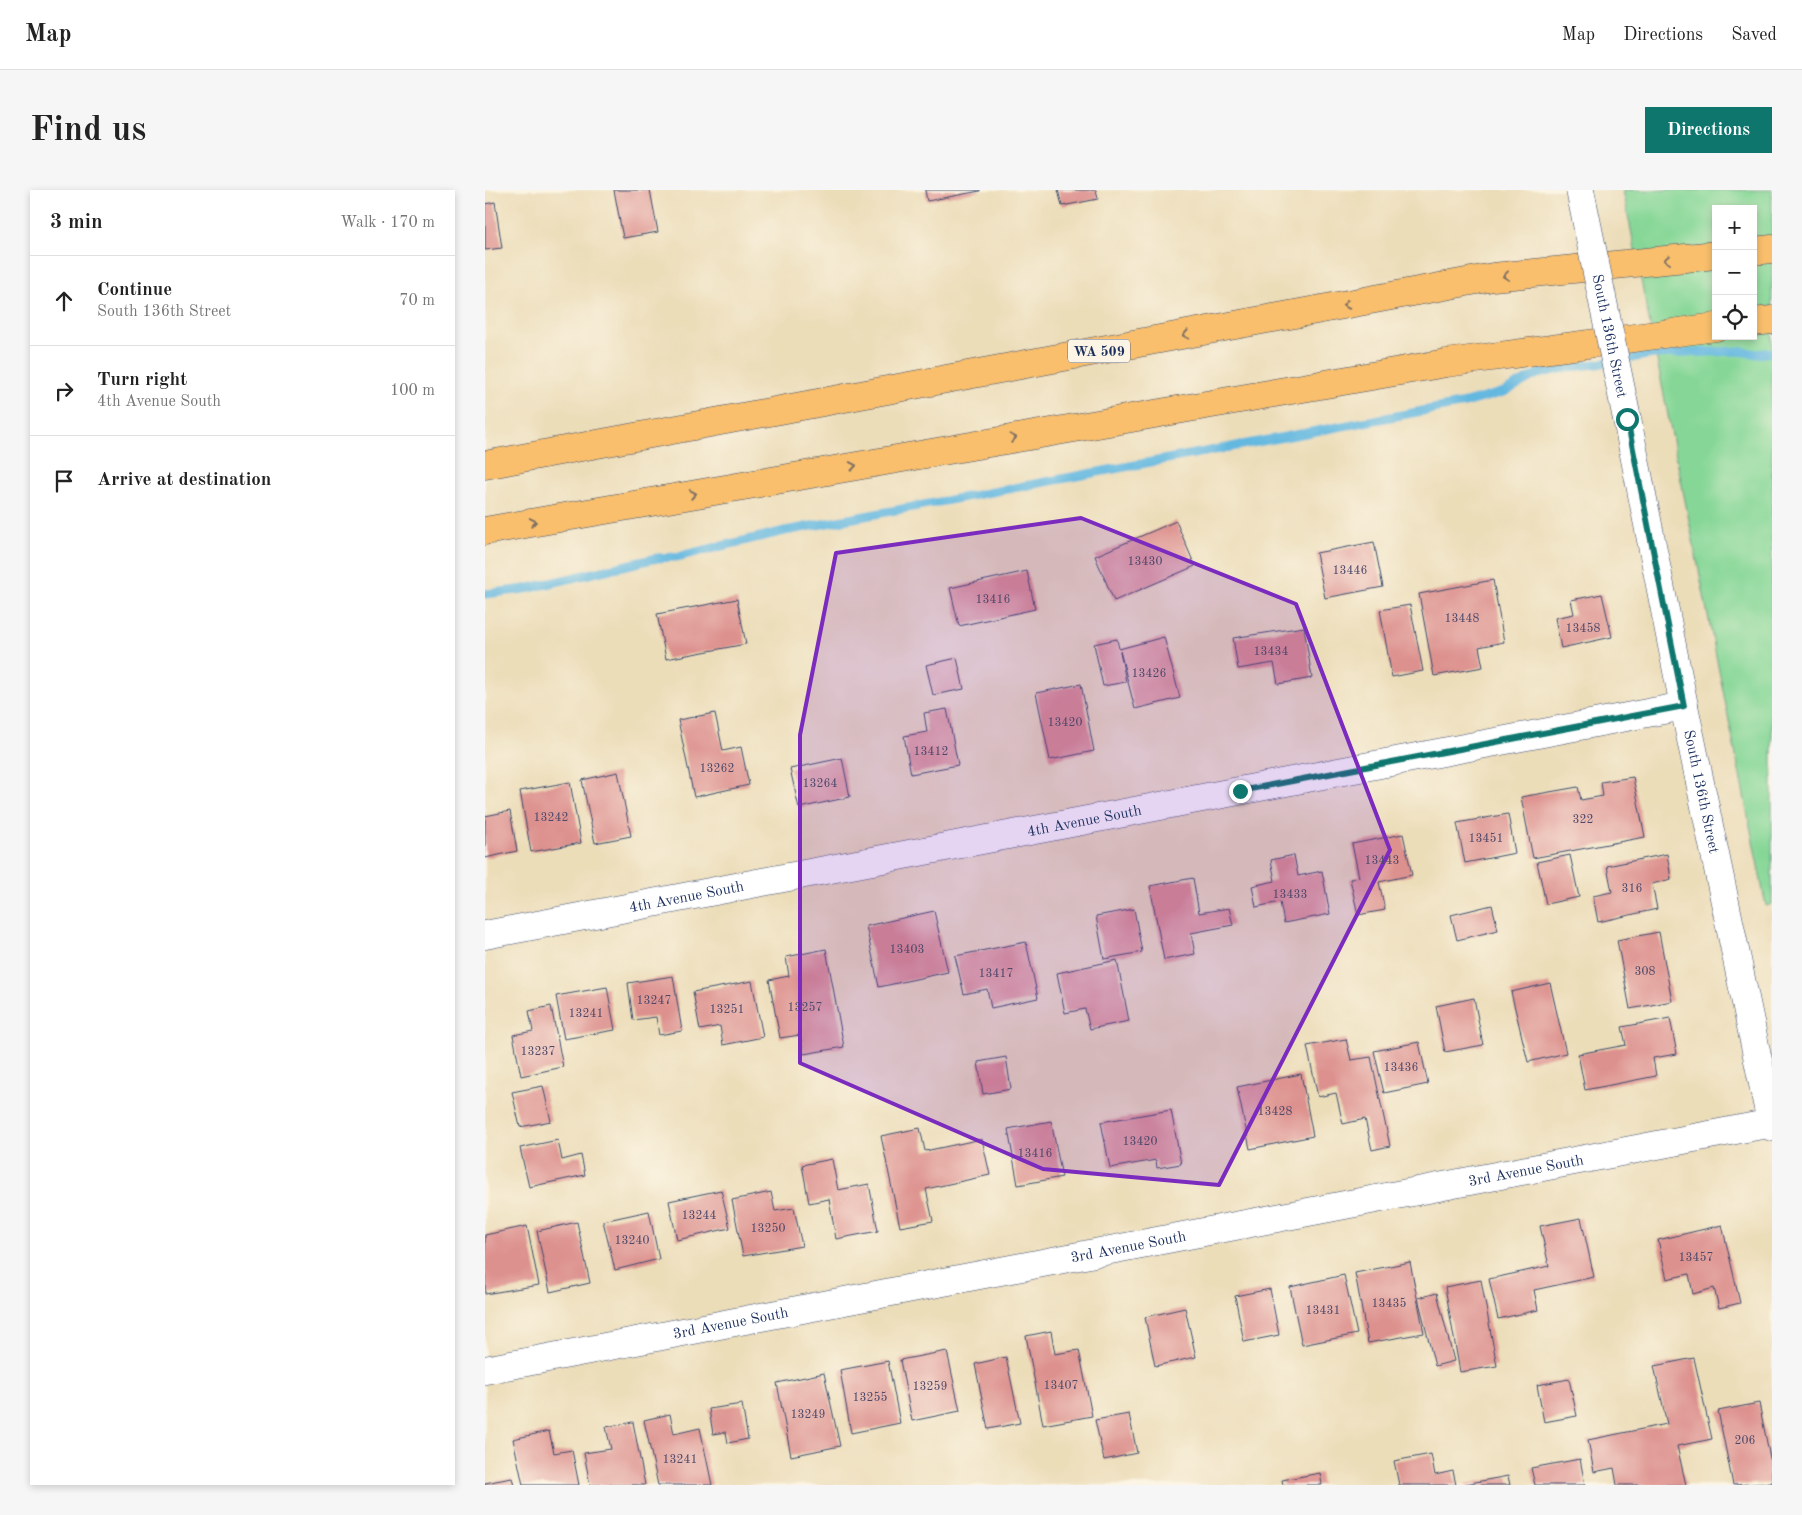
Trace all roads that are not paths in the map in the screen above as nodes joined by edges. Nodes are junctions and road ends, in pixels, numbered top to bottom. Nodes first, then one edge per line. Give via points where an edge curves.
1 (1580, 190) edge
2 (1772, 249) edge
3 (1757, 251) edge
4 (1712, 255) edge
5 (1772, 320) edge
6 (1757, 322) edge
7 (1712, 328) edge
8 (485, 465) edge
9 (485, 531) edge
10 (1684, 706) junction
11 (485, 935) edge
12 (1772, 1124) edge
13 (485, 1370) edge

1 - 10 street, South 136th Street, bridge
2 - 3 highway
4 -> 8 highway, WA 509 via 1493,277
5 - 6 highway
9 -> 7 highway via 1446,362
10 - 11 street, 4th Avenue South
10 - 12 street, South 136th Street
12 - 13 street, 3rd Avenue South

